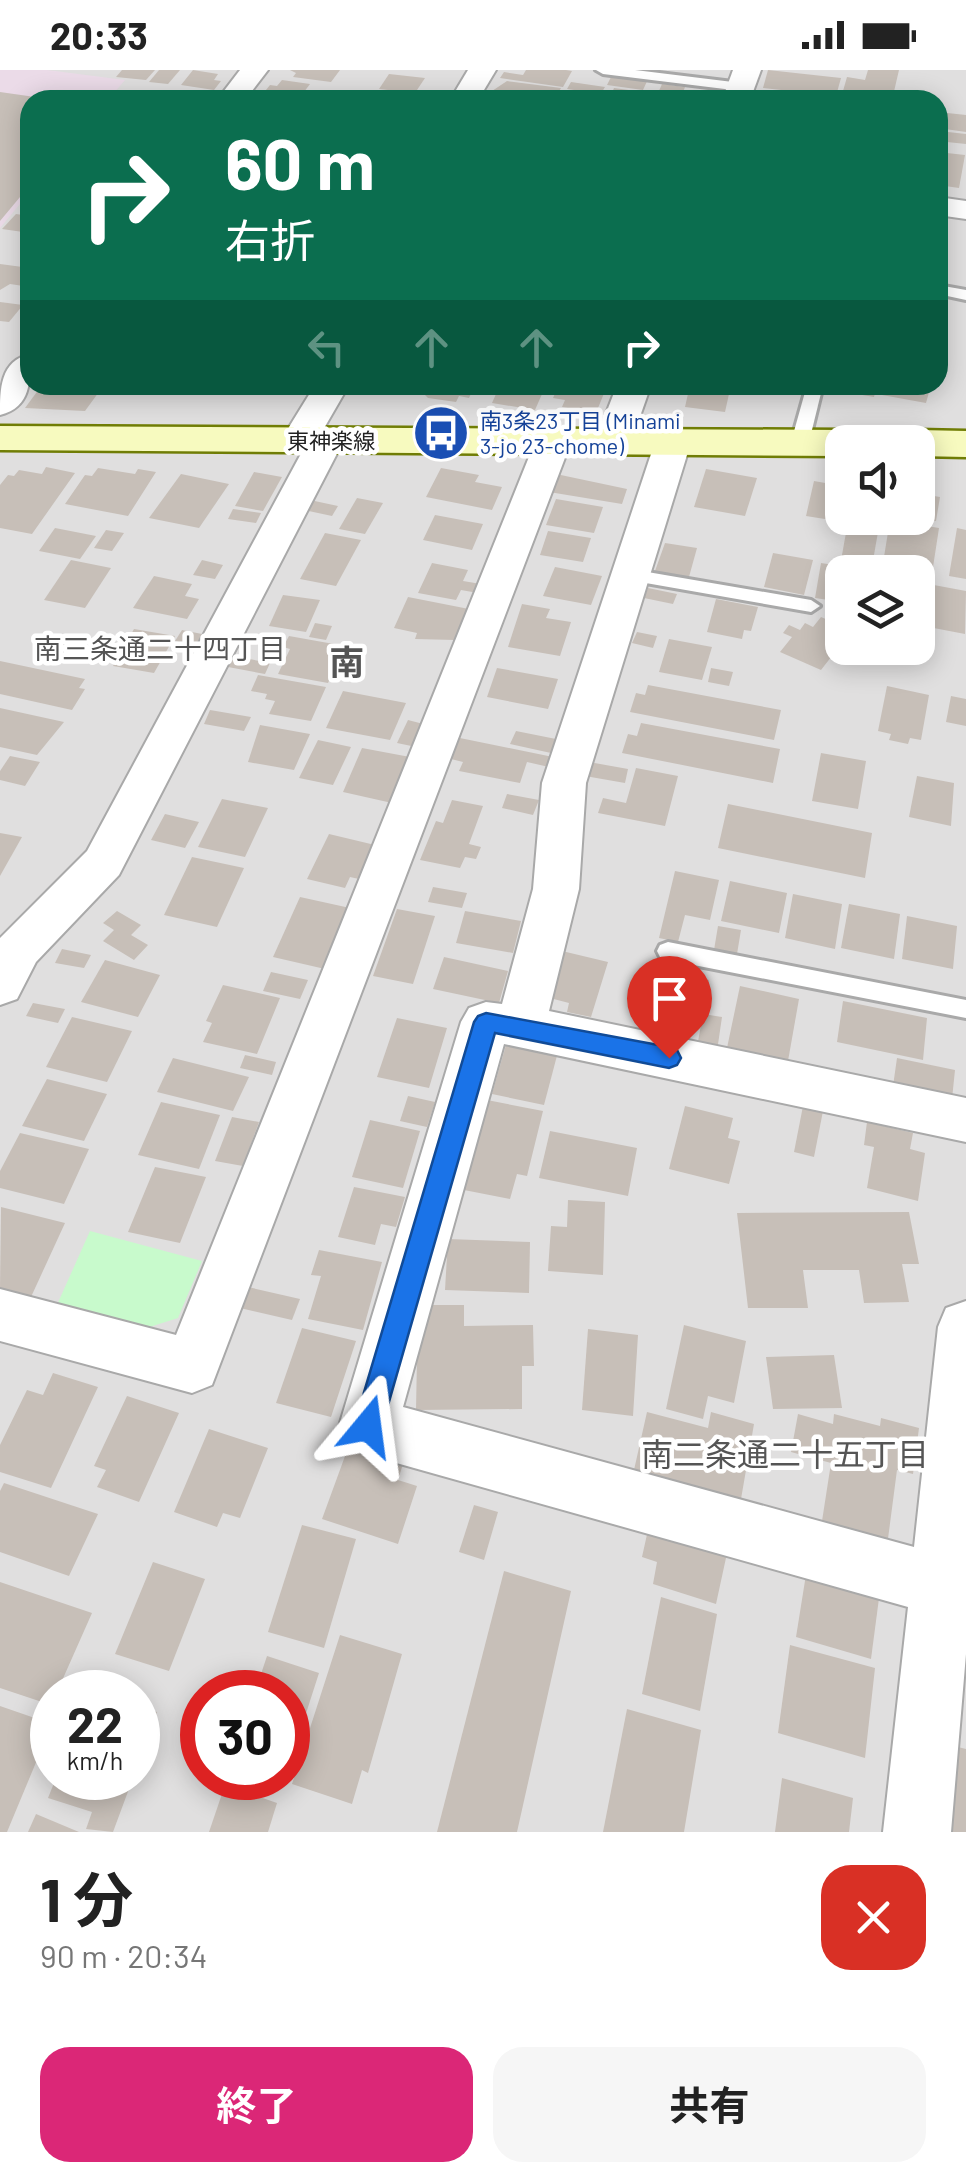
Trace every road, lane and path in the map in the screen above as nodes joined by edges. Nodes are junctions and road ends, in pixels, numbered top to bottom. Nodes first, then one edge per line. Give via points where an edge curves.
1 (254, 70) edge
2 (603, 70) edge
3 (741, 86) edge
4 (239, 90) edge
5 (20, 377) edge
6 (328, 395) edge
7 (630, 395) edge
8 (812, 395) edge
9 (0, 404) edge
10 (0, 438) edge
11 (965, 438) edge
12 (312, 440) junction
13 (935, 441) edge
14 (553, 442) junction
15 (613, 442) junction
16 (673, 442) junction
17 (800, 442) junction
18 (825, 442) edge
19 (630, 575) junction
20 (811, 606) dead end
21 (668, 951) dead end
22 (0, 985) edge
23 (966, 1008) edge
24 (520, 1026) junction
25 (966, 1120) edge
26 (966, 1327) edge
27 (5, 1328) edge
28 (944, 1586) junction
29 (917, 1832) edge

1 - 4 street
2 - 3 lane
5 - 9 street
6 - 12 street
7 - 15 street
8 - 17 lane
10 - 12 street, 東神楽線
11 - 13 street
12 - 14 street, 東神楽線
12 - 22 street via 103,863 18,949
14 - 15 street, 東神楽線
14 - 27 street via 192,1366
15 - 16 street, 東神楽線
16 - 17 street, 東神楽線
16 - 19 street
17 - 18 street, 東神楽線
19 - 20 lane
19 - 24 street via 564,784 556,889
21 - 23 lane
24 - 25 street
24 - 28 street via 486,1022 368,1426
26 - 28 street
28 - 29 street

